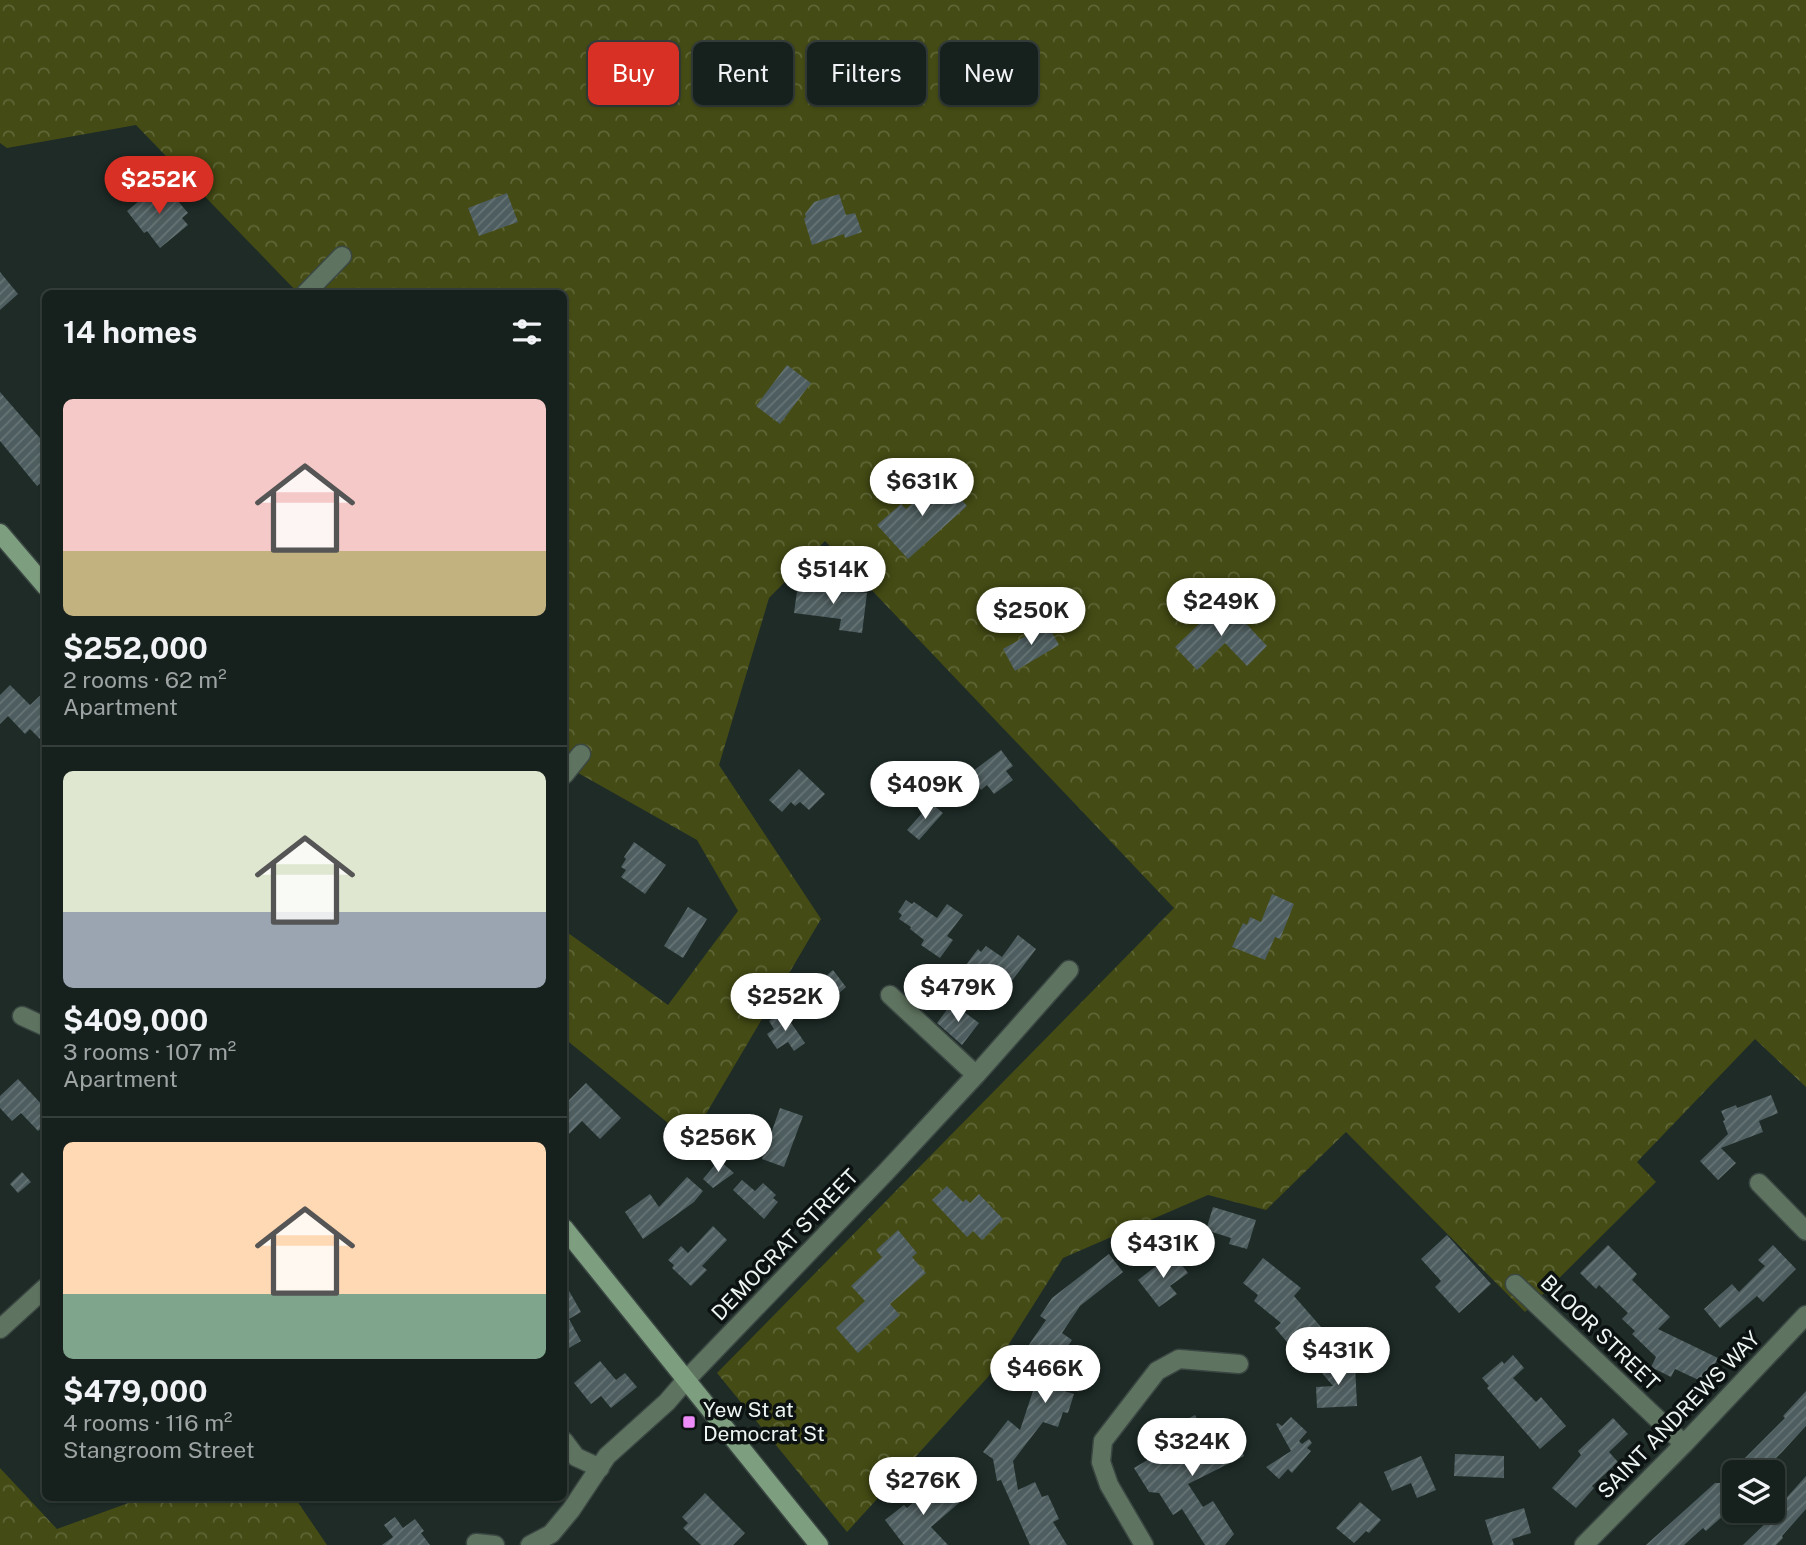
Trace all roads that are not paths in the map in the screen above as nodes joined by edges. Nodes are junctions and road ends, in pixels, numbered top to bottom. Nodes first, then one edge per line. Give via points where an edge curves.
1 (342, 256) dead end
2 (309, 290) edge
3 (0, 533) edge
4 (42, 582) edge
5 (581, 754) dead end
6 (567, 771) edge
7 (1069, 970) dead end
8 (890, 996) dead end
9 (22, 1016) dead end
10 (42, 1025) edge
11 (976, 1075) junction
12 (1759, 1183) dead end
13 (1806, 1231) edge
14 (567, 1232) edge
15 (1515, 1284) dead end
16 (42, 1291) edge
17 (1806, 1315) edge
18 (0, 1329) edge
19 (1239, 1364) dead end
20 (686, 1380) junction
21 (1684, 1444) junction
22 (567, 1445) edge
23 (600, 1468) junction
24 (476, 1543) dead end
25 (495, 1545) edge
26 (530, 1545) edge
27 (820, 1545) edge
28 (1144, 1545) edge
29 (1584, 1545) edge

1 - 2 street
3 - 4 street
5 - 6 street
7 - 11 street, DEMOCRAT STREET
8 - 11 street
9 - 10 street
11 - 20 street, DEMOCRAT STREET
12 - 13 street
14 - 20 street
15 - 21 street, BLOOR STREET
16 - 18 street
17 - 21 street, SAINT ANDREWS WAY
19 - 28 street via 1180,1359 1167,1365 1157,1371 1103,1441 1101,1462 1109,1485
20 - 23 street, DEMOCRAT STREET
20 - 27 street
21 - 29 street, SAINT ANDREWS WAY
22 - 23 street via 576,1457
23 - 26 street, DEMOCRAT STREET via 551,1534
24 - 25 street

